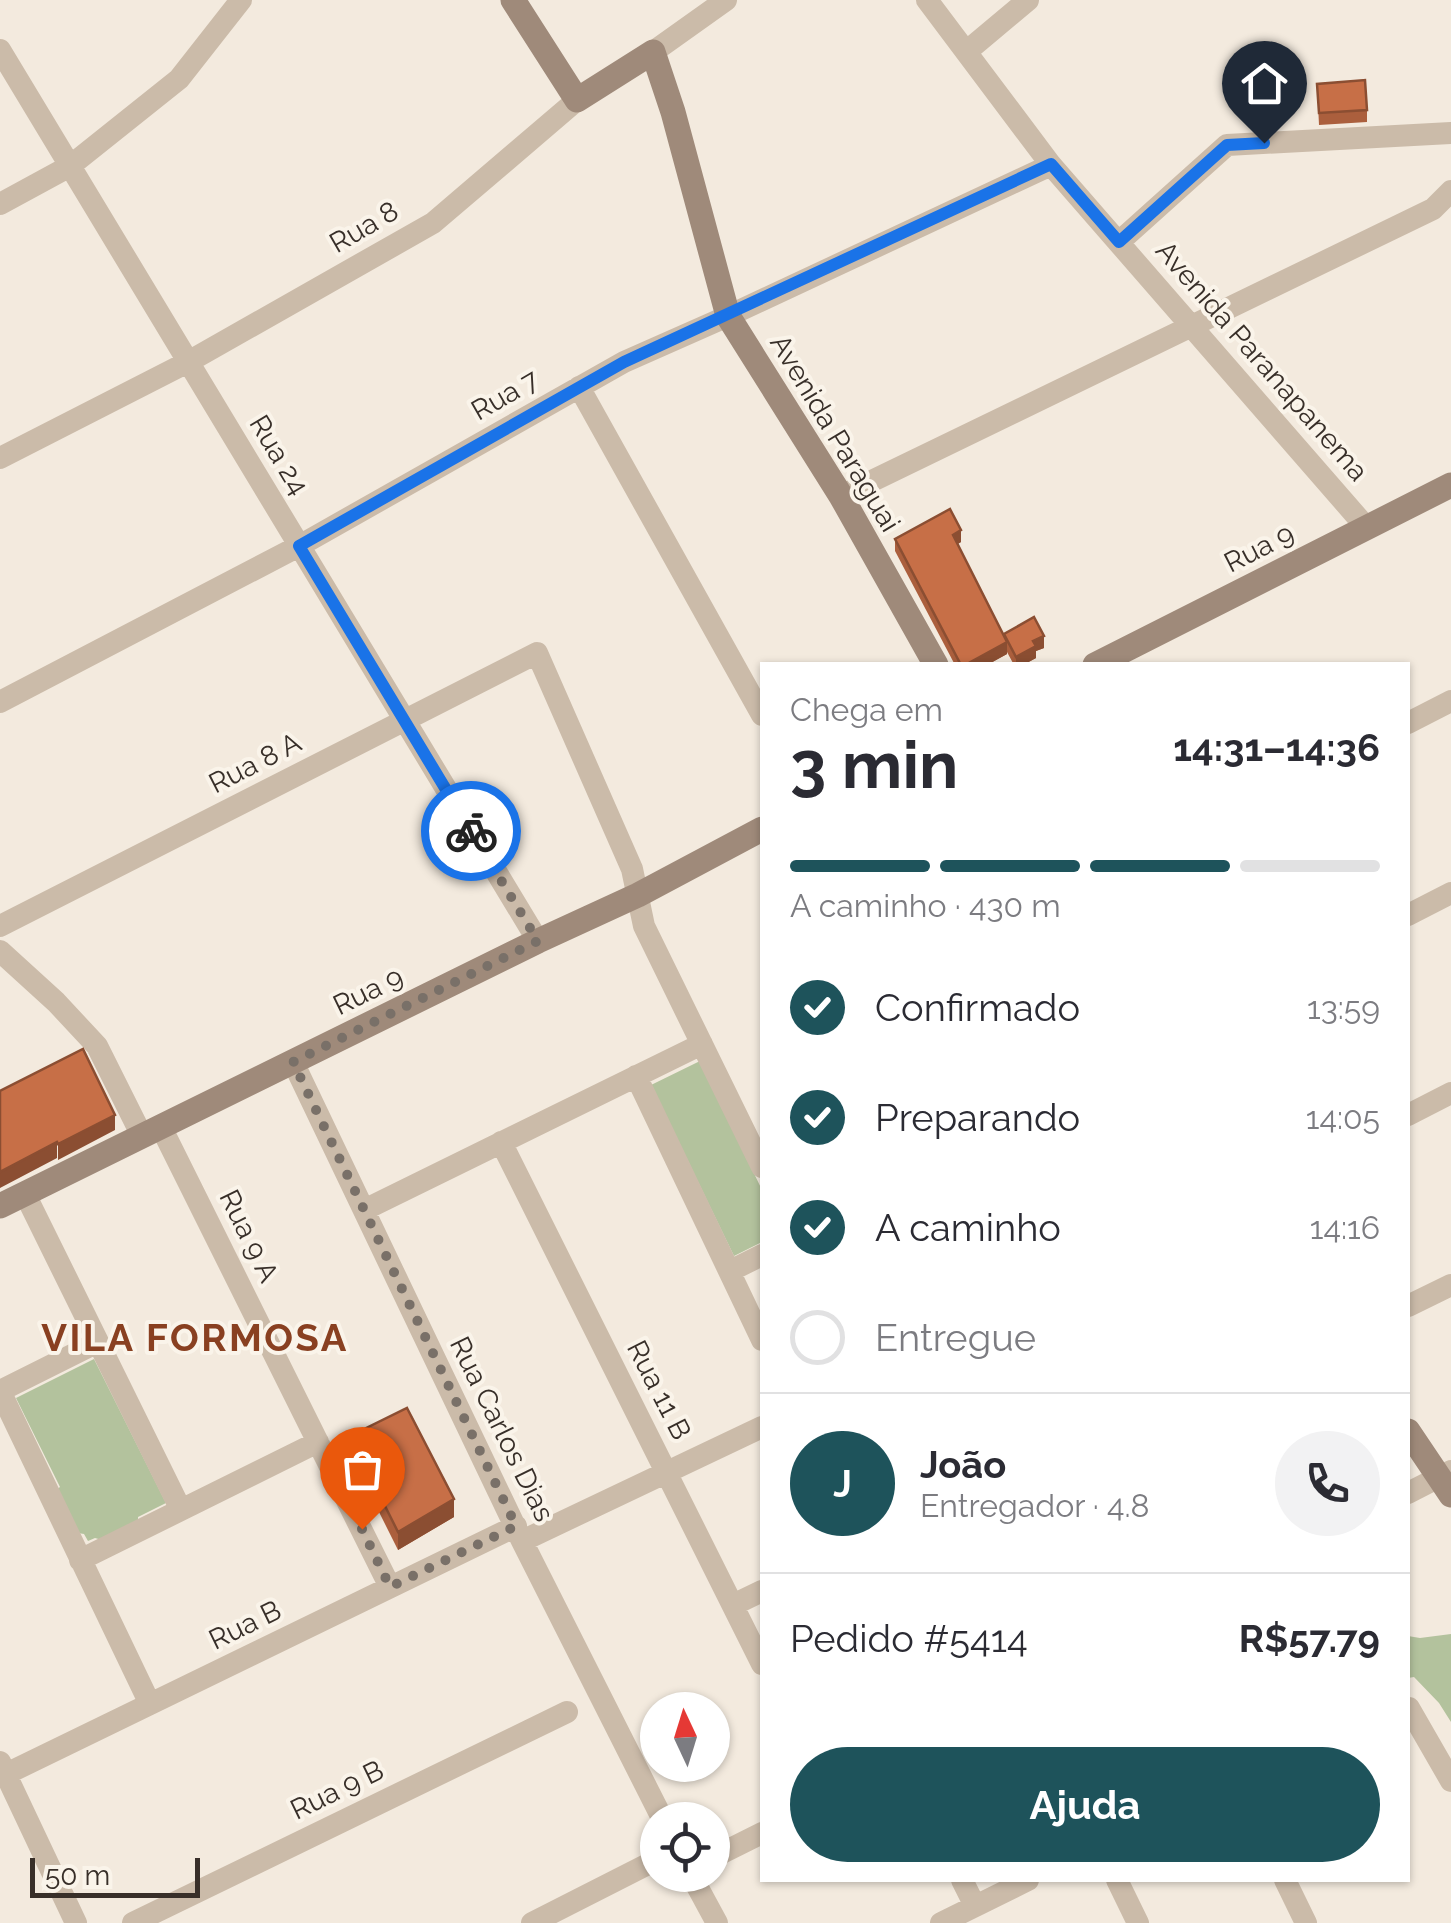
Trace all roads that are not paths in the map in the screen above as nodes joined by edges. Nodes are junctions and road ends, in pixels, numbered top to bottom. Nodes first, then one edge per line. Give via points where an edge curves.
1 (241, 0) edge
2 (513, 0) edge
3 (726, 0) edge
4 (927, 0) edge
5 (1028, 0) edge
6 (0, 50) edge
7 (653, 52) junction
8 (966, 52) junction
9 (578, 100) junction
10 (1451, 133) edge
11 (1051, 164) junction
12 (70, 166) junction
13 (1451, 191) edge
14 (0, 204) edge
15 (1119, 242) junction
16 (728, 316) junction
17 (1192, 326) junction
18 (188, 362) junction
19 (578, 388) junction
20 (0, 458) edge
21 (1451, 486) edge
22 (841, 496) junction
23 (1366, 526) junction
24 (299, 546) junction
25 (934, 662) edge
26 (1100, 662) edge
27 (1451, 701) edge
28 (0, 702) edge
29 (760, 711) edge
30 (404, 720) junction
31 (1410, 722) edge
32 (760, 830) edge
33 (1451, 893) edge
34 (638, 894) junction
35 (1410, 913) edge
36 (0, 926) edge
37 (538, 941) junction
38 (0, 951) edge
39 (702, 1044) junction
40 (293, 1062) junction
41 (636, 1076) junction
42 (1451, 1093) edge
43 (1410, 1114) edge
44 (152, 1131) junction
45 (501, 1142) junction
46 (760, 1163) edge
47 (24, 1194) junction
48 (0, 1206) edge
49 (364, 1210) junction
50 (760, 1256) edge
51 (730, 1271) junction
52 (1451, 1285) edge
53 (1410, 1305) edge
54 (760, 1336) edge
55 (98, 1342) junction
56 (0, 1392) edge
57 (760, 1428) edge
58 (1410, 1434) edge
59 (318, 1442) junction
60 (666, 1472) junction
61 (1447, 1481) edge
62 (1410, 1491) edge
63 (181, 1510) junction
64 (519, 1534) junction
65 (80, 1560) junction
66 (390, 1587) junction
67 (760, 1592) edge
68 (733, 1605) junction
69 (760, 1660) edge
70 (150, 1704) junction
71 (1410, 1711) edge
72 (567, 1712) dead end
73 (2, 1771) edge
74 (1451, 1782) edge
75 (653, 1802) edge
76 (760, 1833) edge
77 (730, 1849) edge
78 (640, 1868) edge
79 (962, 1882) edge
80 (1024, 1882) edge
81 (1118, 1882) edge
82 (1286, 1882) edge
83 (700, 1892) edge
84 (958, 1917) edge
85 (76, 1923) edge
86 (133, 1923) edge
87 (532, 1923) edge
88 (716, 1923) edge
89 (1138, 1923) edge
90 (1306, 1923) edge

1 - 12 street via 179,80
2 - 9 street
3 - 7 street, Rua 8
4 - 8 street, Avenida Paranapanema
5 - 8 street
6 - 12 street, Rua 24
7 - 9 street, Rua 8
7 - 16 street, Avenida Paraguai
8 - 11 street, Avenida Paranapanema
9 - 18 street, Rua 8 via 434,222
10 - 15 street via 1227,145
11 - 15 street, Avenida Paranapanema
11 - 16 street, Rua 7
12 - 14 street
12 - 18 street, Rua 24
13 - 17 street via 1433,210
15 - 17 street, Avenida Paranapanema
16 - 19 street, Rua 7
16 - 22 street, Avenida Paraguai
17 - 22 street
17 - 23 street, Avenida Paranapanema
18 - 20 street, Rua 8
18 - 24 street, Rua 24
19 - 24 street, Rua 7
19 - 29 street
21 - 23 street, Rua 9
22 - 25 street, Avenida Paraguai
23 - 26 street, Rua 9
24 - 28 street, Rua 7
24 - 30 street, Rua 24
27 - 31 street
30 - 34 street, Rua 8 A via 537,653
30 - 36 street, Rua 8 A
30 - 37 street, Rua 24
32 - 34 street, Rua 9
33 - 35 street
34 - 37 street, Rua 9
34 - 39 street via 644,926
37 - 40 street, Rua 9
38 - 44 street, Rua 9 A via 97,1046
39 - 41 street
39 - 46 street
40 - 44 street, Rua 9
40 - 49 street, Rua Carlos Dias
41 - 45 street
41 - 51 street
42 - 43 street
44 - 47 street, Rua 9
44 - 59 street, Rua 9 A
45 - 49 street
45 - 60 street, Rua 11 B
47 - 48 street, Rua 9
47 - 55 street
49 - 64 street, Rua Carlos Dias
50 - 51 street
51 - 54 street
52 - 53 street
55 - 56 street
55 - 63 street
56 - 65 street
57 - 60 street, Rua B
58 - 61 street
59 - 63 street
59 - 66 street, Rua 9 A
60 - 64 street, Rua B
60 - 68 street, Rua 11 B
61 - 62 street
63 - 65 street
64 - 66 street, Rua B
64 - 75 street, Rua Carlos Dias
65 - 70 street
66 - 70 street, Rua B
67 - 68 street
68 - 69 street, Rua 11 B
70 - 73 street, Rua B
71 - 74 street
72 - 86 street, Rua 9 B
73 - 85 street
76 - 77 street
78 - 87 street
79 - 84 street
80 - 84 street
81 - 89 street
82 - 90 street
83 - 88 street

